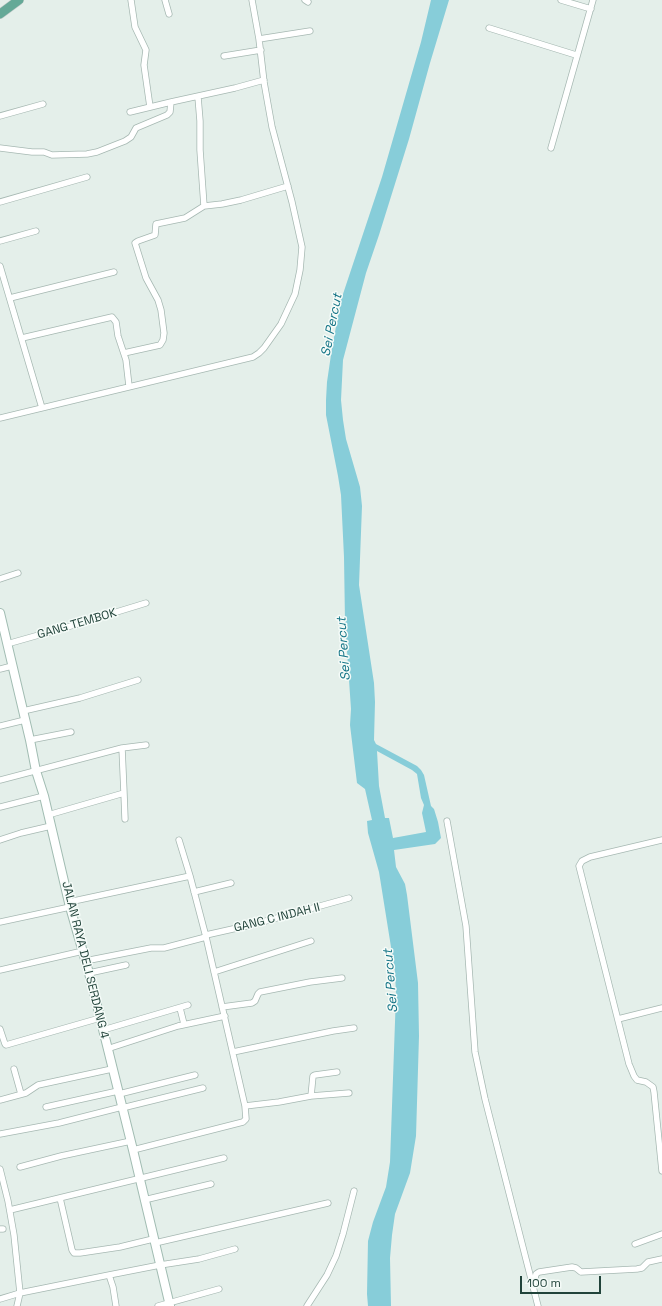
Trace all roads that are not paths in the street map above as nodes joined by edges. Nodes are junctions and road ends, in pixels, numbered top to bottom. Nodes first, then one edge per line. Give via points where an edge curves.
1 (19, 0) edge
2 (132, 0) edge
3 (165, 0) edge
4 (252, 0) edge
5 (561, 0) edge
6 (593, 0) edge
7 (591, 9) junction
8 (0, 14) edge
9 (169, 14) dead end
10 (489, 28) dead end
11 (310, 31) dead end
12 (259, 39) junction
13 (261, 50) junction
14 (576, 55) junction
15 (224, 56) dead end
16 (264, 80) junction
17 (198, 97) junction
18 (171, 102) junction
19 (43, 104) dead end
20 (150, 107) junction
21 (130, 112) dead end
22 (0, 116) edge
23 (0, 148) edge
24 (551, 148) dead end
25 (87, 177) dead end
26 (288, 186) junction
27 (0, 202) edge
28 (204, 206) junction
29 (36, 231) dead end
30 (0, 241) edge
31 (0, 266) edge
32 (114, 272) dead end
33 (10, 298) junction
34 (22, 338) junction
35 (124, 353) junction
36 (129, 386) junction
37 (42, 408) junction
38 (0, 418) edge
39 (18, 573) dead end
40 (0, 579) edge
41 (146, 603) dead end
42 (0, 613) edge
43 (7, 644) junction
44 (12, 666) junction
45 (0, 669) edge
46 (138, 680) dead end
47 (23, 711) junction
48 (25, 720) junction
49 (0, 726) edge
50 (71, 732) dead end
51 (30, 740) junction
52 (146, 745) dead end
53 (122, 748) junction
54 (36, 772) junction
55 (0, 780) edge
56 (124, 793) junction
57 (44, 796) junction
58 (0, 807) edge
59 (48, 815) junction
60 (125, 819) dead end
61 (447, 821) dead end
62 (51, 826) junction
63 (0, 840) edge
64 (179, 840) dead end
65 (662, 840) edge
66 (190, 876) junction
67 (231, 883) dead end
68 (194, 892) junction
69 (349, 898) dead end
70 (69, 904) junction
71 (0, 922) edge
72 (206, 936) junction
73 (311, 941) dead end
74 (83, 951) junction
75 (86, 961) junction
76 (126, 965) dead end
77 (0, 970) edge
78 (214, 972) junction
79 (89, 973) junction
80 (342, 978) dead end
81 (188, 1005) dead end
82 (222, 1007) junction
83 (180, 1008) junction
84 (662, 1008) edge
85 (225, 1016) junction
86 (100, 1018) junction
87 (618, 1019) junction
88 (184, 1024) junction
89 (354, 1028) dead end
90 (0, 1029) edge
91 (103, 1030) junction
92 (108, 1049) junction
93 (233, 1052) junction
94 (14, 1069) dead end
95 (112, 1069) junction
96 (337, 1072) dead end
97 (195, 1075) dead end
98 (203, 1088) dead end
99 (348, 1092) dead end
100 (118, 1093) junction
101 (20, 1094) junction
102 (311, 1096) junction
103 (0, 1100) edge
104 (245, 1106) junction
105 (46, 1107) dead end
106 (122, 1108) junction
107 (0, 1134) edge
108 (131, 1141) junction
109 (133, 1150) junction
110 (224, 1158) dead end
111 (20, 1167) dead end
112 (0, 1169) edge
113 (662, 1171) edge
114 (140, 1179) junction
115 (211, 1184) dead end
116 (354, 1191) dead end
117 (60, 1198) junction
118 (144, 1200) junction
119 (328, 1203) dead end
120 (10, 1210) junction
121 (662, 1234) edge
122 (154, 1241) junction
123 (636, 1244) dead end
124 (235, 1249) dead end
125 (662, 1259) edge
126 (160, 1265) junction
127 (109, 1275) junction
128 (218, 1289) dead end
129 (534, 1289) junction
130 (20, 1293) junction
131 (0, 1299) edge
132 (170, 1305) edge
133 (17, 1306) edge
134 (116, 1306) edge
135 (158, 1306) edge
136 (307, 1306) edge
137 (538, 1306) edge

1 - 8 main road
2 - 20 street via 135,27 146,50 144,65
3 - 9 street
4 - 12 street
5 - 7 street
6 - 7 street
7 - 14 street
10 - 14 street
11 - 12 street
12 - 13 street
13 - 15 street
13 - 16 street
14 - 24 street
16 - 17 street
16 - 26 street via 272,127
17 - 18 street
17 - 28 street
18 - 20 street
18 - 23 street via 169,114 136,128 125,141 97,152 52,155
19 - 22 street
20 - 21 street
25 - 27 street
26 - 28 street via 235,201
26 - 36 street via 301,239 300,270 295,294 281,324 264,348 253,357
28 - 35 street via 185,218 156,224 155,235 135,243 146,278 158,300 164,333 160,344
29 - 30 street
31 - 33 street
32 - 33 street
33 - 34 street
34 - 35 street via 112,317 116,322
34 - 37 street
35 - 36 street
36 - 37 street
37 - 38 street
39 - 40 street
41 - 43 street, GANG TEMBOK
42 - 43 street, JALAN RAYA DELI SERDANG 4
43 - 44 street, JALAN RAYA DELI SERDANG 4
44 - 45 street
44 - 47 street, JALAN RAYA DELI SERDANG 4
46 - 47 street via 80,698
47 - 48 street, JALAN RAYA DELI SERDANG 4
48 - 49 street
48 - 51 street, JALAN RAYA DELI SERDANG 4
50 - 51 street
51 - 54 street, JALAN RAYA DELI SERDANG 4
52 - 53 street
53 - 54 street
53 - 56 street
54 - 55 street
54 - 57 street, JALAN RAYA DELI SERDANG 4
56 - 59 street
56 - 60 street
57 - 58 street
57 - 59 street, JALAN RAYA DELI SERDANG 4
59 - 62 street, JALAN RAYA DELI SERDANG 4
61 - 129 street via 466,926 475,1052
62 - 63 street
62 - 70 street, JALAN RAYA DELI SERDANG 4
64 - 66 street
65 - 87 street via 590,857 579,866
66 - 68 street
66 - 70 street
67 - 68 street
68 - 72 street
69 - 72 street, GANG C INDAH II
70 - 71 street
70 - 74 street, JALAN RAYA DELI SERDANG 4
72 - 75 street, GANG C INDAH II via 164,948 151,948
72 - 78 street
73 - 78 street
74 - 75 street, JALAN RAYA DELI SERDANG 4
74 - 77 street
75 - 79 street, JALAN RAYA DELI SERDANG 4
76 - 79 street
78 - 82 street
79 - 86 street, JALAN RAYA DELI SERDANG 4
80 - 82 street via 260,992 254,1002
81 - 83 street
82 - 85 street
83 - 88 street
83 - 91 street
84 - 87 street
85 - 88 street
85 - 93 street
86 - 90 street via 6,1045
86 - 91 street, JALAN RAYA DELI SERDANG 4
87 - 113 street via 634,1076 653,1087
88 - 92 street
89 - 93 street
91 - 92 street, JALAN RAYA DELI SERDANG 4
92 - 95 street, JALAN RAYA DELI SERDANG 4
93 - 104 street
94 - 101 street
95 - 100 street, JALAN RAYA DELI SERDANG 4
95 - 101 street via 38,1085
96 - 102 street via 313,1076
97 - 100 street
98 - 106 street
99 - 102 street
100 - 105 street
100 - 106 street, JALAN RAYA DELI SERDANG 4
101 - 103 street
102 - 104 street
104 - 109 street via 246,1119 243,1122
106 - 107 street
106 - 108 street, JALAN RAYA DELI SERDANG 4
108 - 109 street, JALAN RAYA DELI SERDANG 4
108 - 111 street
109 - 114 street, JALAN RAYA DELI SERDANG 4
110 - 114 street
112 - 120 street
114 - 117 street
114 - 118 street, JALAN RAYA DELI SERDANG 4
115 - 118 street
116 - 136 street via 336,1256
117 - 120 street
117 - 122 street via 74,1253
118 - 122 street, JALAN RAYA DELI SERDANG 4
119 - 122 street
120 - 130 street
121 - 123 street
122 - 126 street, JALAN RAYA DELI SERDANG 4
124 - 126 street via 199,1259
125 - 129 street via 648,1262 637,1269 581,1272 572,1267 539,1272 536,1274
126 - 127 street
126 - 132 street, JALAN RAYA DELI SERDANG 4
127 - 130 street
127 - 134 street
128 - 132 street
129 - 137 street
130 - 131 street
130 - 133 street
132 - 135 street

